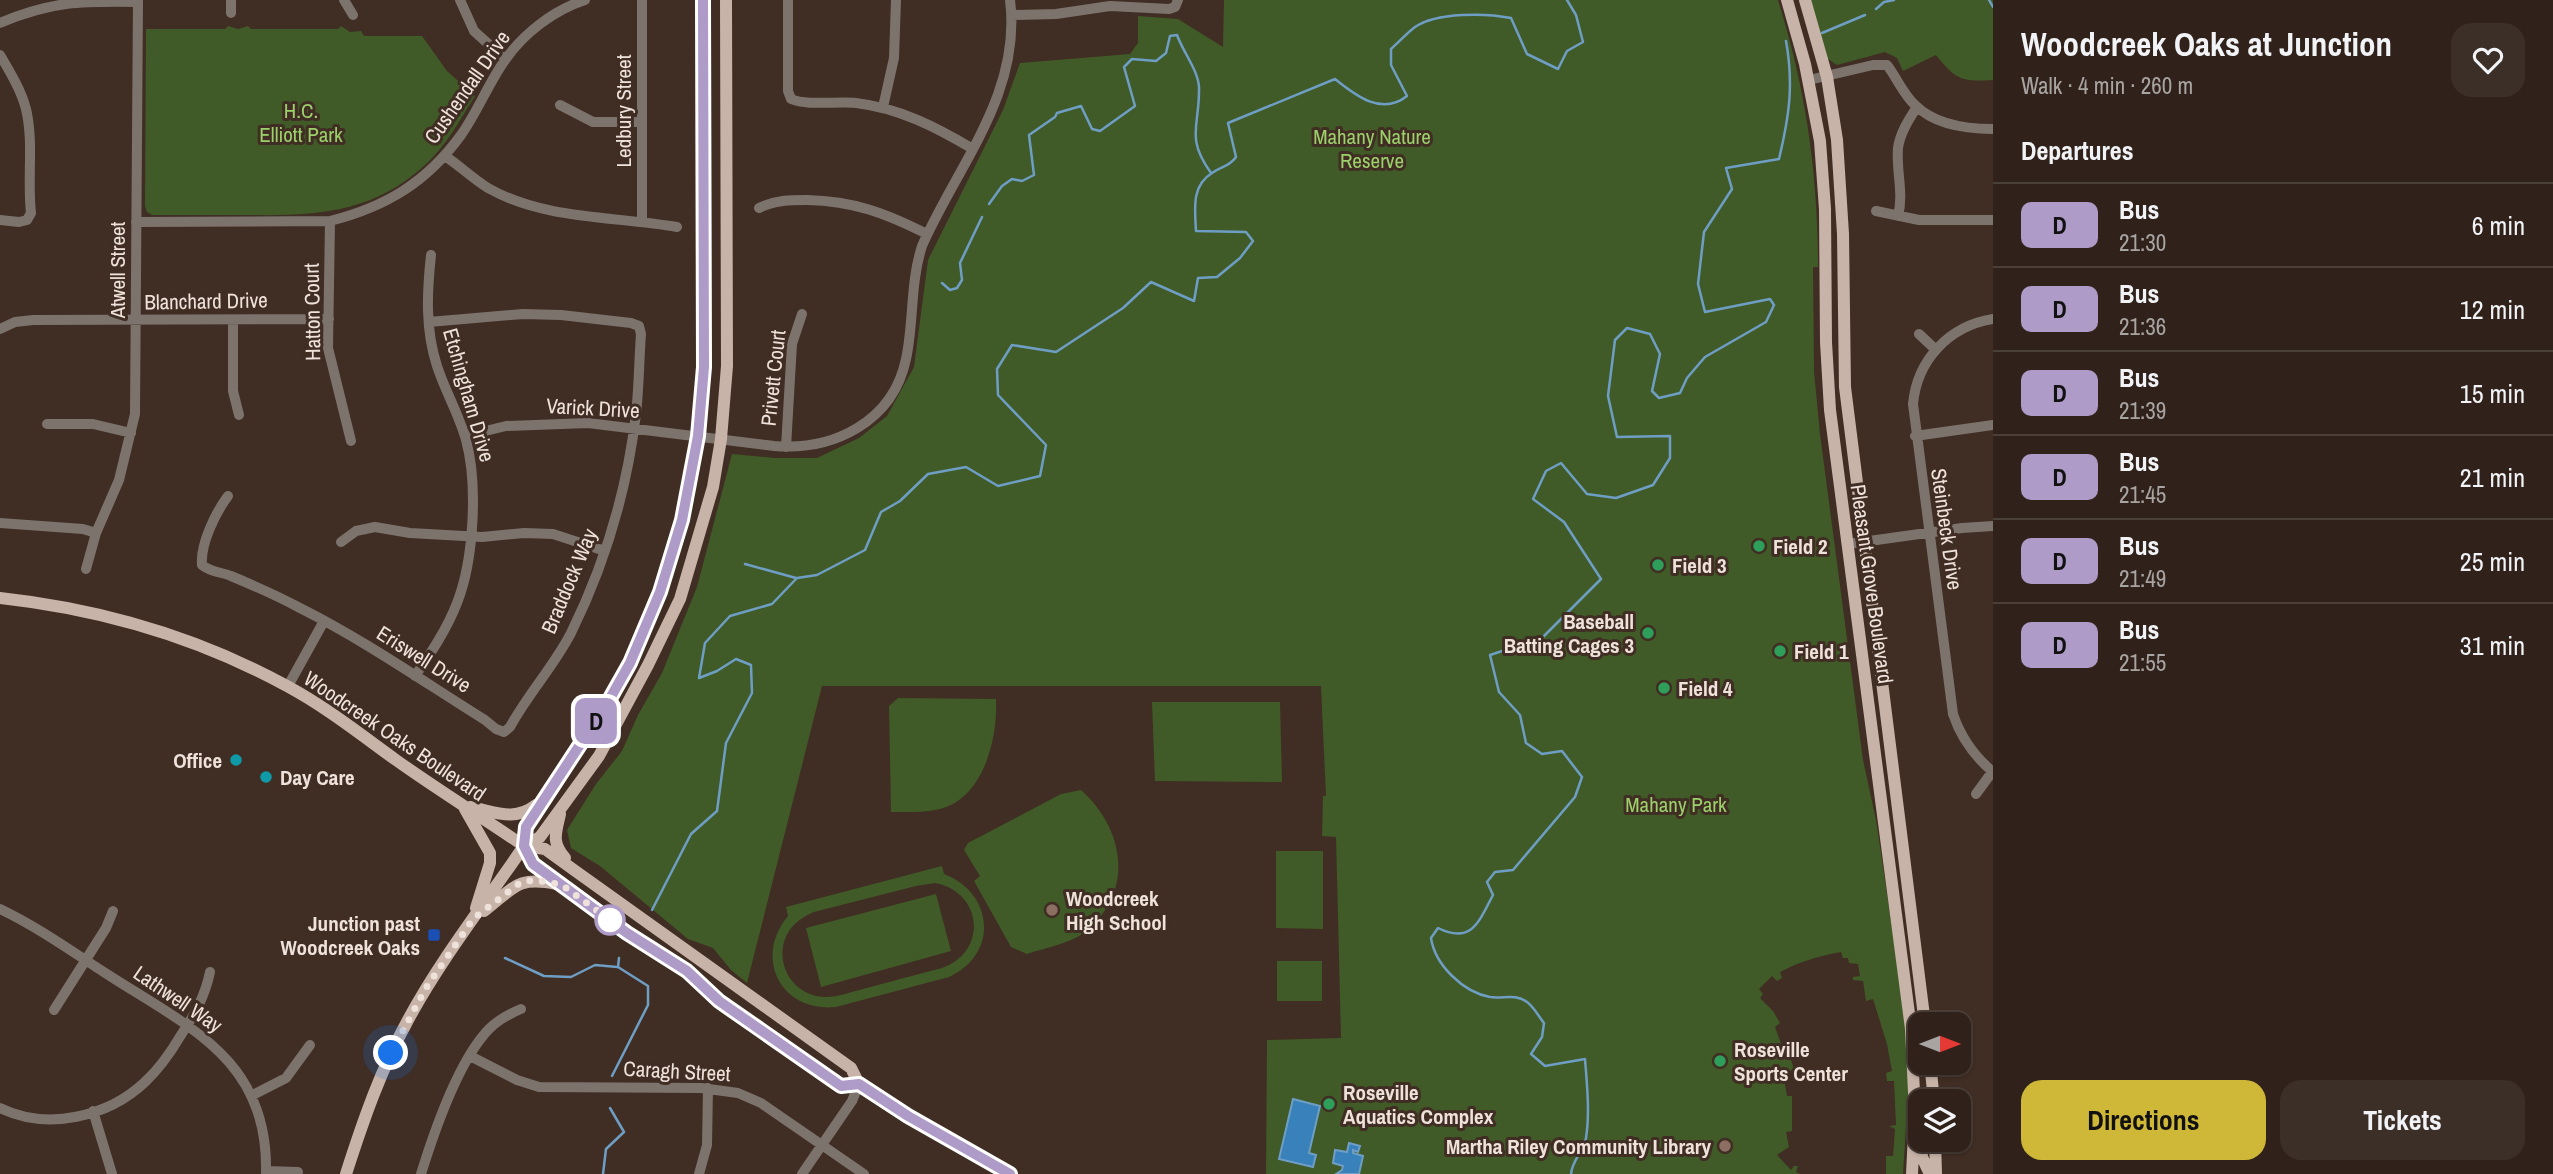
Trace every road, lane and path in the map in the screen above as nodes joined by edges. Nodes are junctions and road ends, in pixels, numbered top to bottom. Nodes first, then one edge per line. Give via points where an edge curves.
1 (231, 0) edge
2 (344, 0) edge
3 (460, 0) edge
4 (585, 0) edge
5 (642, 0) edge
6 (703, 0) edge
7 (726, 0) edge
8 (789, 0) edge
9 (896, 0) edge
10 (1010, 0) edge
11 (1178, 0) edge
12 (1787, 0) edge
13 (1805, 0) edge
14 (138, 1) edge
15 (566, 3) edge
16 (231, 13) dead end
17 (354, 15) dead end
18 (1012, 15) junction
19 (0, 23) edge
20 (0, 55) edge
21 (505, 59) junction
22 (1827, 77) junction
23 (1809, 80) junction
24 (559, 105) dead end
25 (883, 107) junction
26 (1917, 107) junction
27 (642, 122) junction
28 (1993, 128) edge
29 (973, 149) junction
30 (445, 156) junction
31 (759, 208) dead end
32 (1876, 211) dead end
33 (1898, 216) junction
34 (0, 220) edge
35 (1993, 220) edge
36 (330, 221) junction
37 (642, 221) junction
38 (136, 222) junction
39 (677, 227) dead end
40 (927, 234) junction
41 (431, 255) dead end
42 (802, 314) dead end
43 (329, 319) junction
44 (1993, 319) edge
45 (233, 320) junction
46 (136, 321) junction
47 (429, 322) junction
48 (0, 329) edge
49 (1919, 334) dead end
50 (1936, 349) junction
51 (239, 415) dead end
52 (47, 424) dead end
53 (1993, 425) edge
54 (634, 428) junction
55 (131, 433) junction
56 (465, 436) junction
57 (698, 436) junction
58 (1915, 436) junction
59 (721, 439) junction
60 (351, 441) dead end
61 (786, 447) junction
62 (228, 496) dead end
63 (0, 523) edge
64 (1993, 526) edge
65 (1928, 532) junction
66 (96, 533) junction
67 (470, 537) junction
68 (1864, 541) junction
69 (341, 542) dead end
70 (1848, 544) junction
71 (605, 551) junction
72 (86, 569) dead end
73 (0, 597) edge
74 (324, 621) junction
75 (415, 676) junction
76 (288, 686) junction
77 (503, 732) joint
78 (1992, 772) edge
79 (1976, 794) dead end
80 (542, 800) junction
81 (463, 805) junction
82 (561, 808) junction
83 (524, 846) junction
84 (574, 870) junction
85 (562, 885) junction
86 (0, 909) edge
87 (113, 911) dead end
88 (473, 919) junction
89 (86, 961) junction
90 (210, 972) dead end
91 (54, 1010) dead end
92 (521, 1010) dead end
93 (1923, 1012) edge
94 (188, 1025) junction
95 (310, 1045) dead end
96 (470, 1056) junction
97 (859, 1084) junction
98 (708, 1088) junction
99 (1915, 1089) edge
100 (251, 1096) junction
101 (0, 1108) edge
102 (93, 1111) junction
103 (822, 1145) junction
104 (1913, 1152) edge
105 (1923, 1152) edge
106 (1935, 1152) edge
107 (298, 1172) edge
108 (266, 1173) edge
109 (1936, 1173) edge
110 (112, 1174) edge
111 (346, 1174) edge
112 (421, 1174) edge
113 (699, 1174) edge
114 (802, 1174) edge
115 (864, 1174) edge
116 (1010, 1174) edge
117 (1912, 1174) edge

1 - 16 street
2 - 17 street
3 - 21 street via 474,31
4 - 15 street, Cushendall Drive
5 - 27 street, Ledbury Street
6 - 57 main road via 705,328
7 - 59 main road via 728,322
8 - 25 street via 791,99
9 - 25 street via 894,58
10 - 18 street, Varick Drive
11 - 18 street via 1169,9 1110,6
12 - 23 main road, Pleasant Grove Boulevard
13 - 22 main road, Pleasant Grove Boulevard
14 - 19 street via 51,5
14 - 38 street, Atwell Street
15 - 21 street, Cushendall Drive
18 - 29 street, Varick Drive via 1002,85
20 - 34 street via 25,109 31,213 19,222
21 - 30 street, Cushendall Drive
22 - 23 street
22 - 26 street via 1887,65
22 - 68 main road, Pleasant Grove Boulevard via 1841,181 1844,387
23 - 70 main road, Pleasant Grove Boulevard via 1825,198 1828,392
24 - 27 street via 593,122
25 - 29 street via 917,119
26 - 28 street via 1954,126
26 - 33 street via 1898,146
27 - 37 street, Ledbury Street
29 - 40 street, Varick Drive
30 - 36 street, Cushendall Drive via 416,184 395,196 359,214
30 - 37 street via 490,189 519,200 563,213
31 - 40 street via 786,200 852,204
32 - 33 street
33 - 35 street
36 - 38 street, Cushendall Drive
36 - 43 street, Hatton Court
37 - 39 street
38 - 46 street, Atwell Street
40 - 61 street, Varick Drive via 916,264 906,361 884,404 849,433 815,446
41 - 47 street, Etchingham Drive
42 - 61 street, Privett Court via 792,344
43 - 45 street, Blanchard Drive
43 - 60 street, Hatton Court via 331,363
44 - 50 street, Steinbeck Drive via 1960,330
45 - 46 street, Blanchard Drive
45 - 51 street via 233,391
46 - 48 street, Blanchard Drive via 33,320
46 - 55 street, Atwell Street via 137,397
47 - 54 street, Braddock Way via 542,314 639,326
47 - 56 street, Etchingham Drive via 436,363
49 - 50 street
50 - 58 street, Steinbeck Drive via 1914,393
52 - 55 street via 93,424
53 - 58 street
54 - 56 street, Varick Drive via 588,423 506,426
54 - 57 street, Varick Drive
54 - 71 street, Braddock Way via 623,490
55 - 66 street, Atwell Street via 112,500
56 - 67 street, Etchingham Drive via 472,479
57 - 59 street, Varick Drive
57 - 80 main road via 682,520 645,632 608,702
58 - 65 street, Steinbeck Drive
59 - 61 street, Varick Drive
59 - 82 main road via 707,510 680,599 599,756
62 - 74 street, Eriswell Drive via 211,524 202,565
63 - 66 street
64 - 65 street
65 - 68 street
65 - 78 street, Steinbeck Drive via 1953,714 1971,750
66 - 72 street, Atwell Street
67 - 69 street via 375,527 356,531
67 - 71 street via 553,534
67 - 75 street, Etchingham Drive via 458,602
68 - 70 street
68 - 93 main road, Pleasant Grove Boulevard
70 - 99 main road, Pleasant Grove Boulevard via 1907,995
71 - 77 street, Braddock Way via 569,636
73 - 76 main road, Woodcreek Oaks Boulevard via 108,615 166,632
74 - 75 street, Eriswell Drive
74 - 76 street
75 - 77 street, Eriswell Drive
76 - 81 main road, Woodcreek Oaks Boulevard via 349,723
78 - 79 street
80 - 81 main road via 518,815
80 - 83 main road via 526,827
81 - 83 main road, Woodcreek Oaks Boulevard
81 - 88 main road via 490,853
82 - 83 main road via 540,837
82 - 84 main road via 557,848
83 - 84 main road, Woodcreek Oaks Boulevard via 545,849
83 - 85 main road, Woodcreek Oaks Boulevard via 533,864
83 - 88 main road
84 - 97 main road, Woodcreek Oaks Boulevard via 851,1068
85 - 88 main road via 521,882
85 - 97 main road, Woodcreek Oaks Boulevard via 841,1086
86 - 89 street, Lathwell Way
87 - 89 street
88 - 111 main road via 426,988 391,1053
89 - 91 street
89 - 94 street, Lathwell Way
90 - 94 street via 202,1001
92 - 96 street via 490,1028
94 - 100 street, Lathwell Way via 220,1050
94 - 102 street via 144,1083 115,1103
95 - 100 street via 286,1078
96 - 98 street, Caragh Street via 539,1087
96 - 112 street
97 - 103 street
97 - 116 main road, Woodcreek Oaks Boulevard
98 - 103 street, Caragh Street via 754,1099
98 - 113 street via 707,1145
100 - 108 street, Lathwell Way via 262,1133
101 - 102 street via 51,1120
102 - 110 street
103 - 114 street
103 - 115 street, Caragh Street
104 - 117 main road, Pleasant Grove Boulevard
105 - 109 main road via 1928,1170
106 - 109 main road
107 - 108 street

